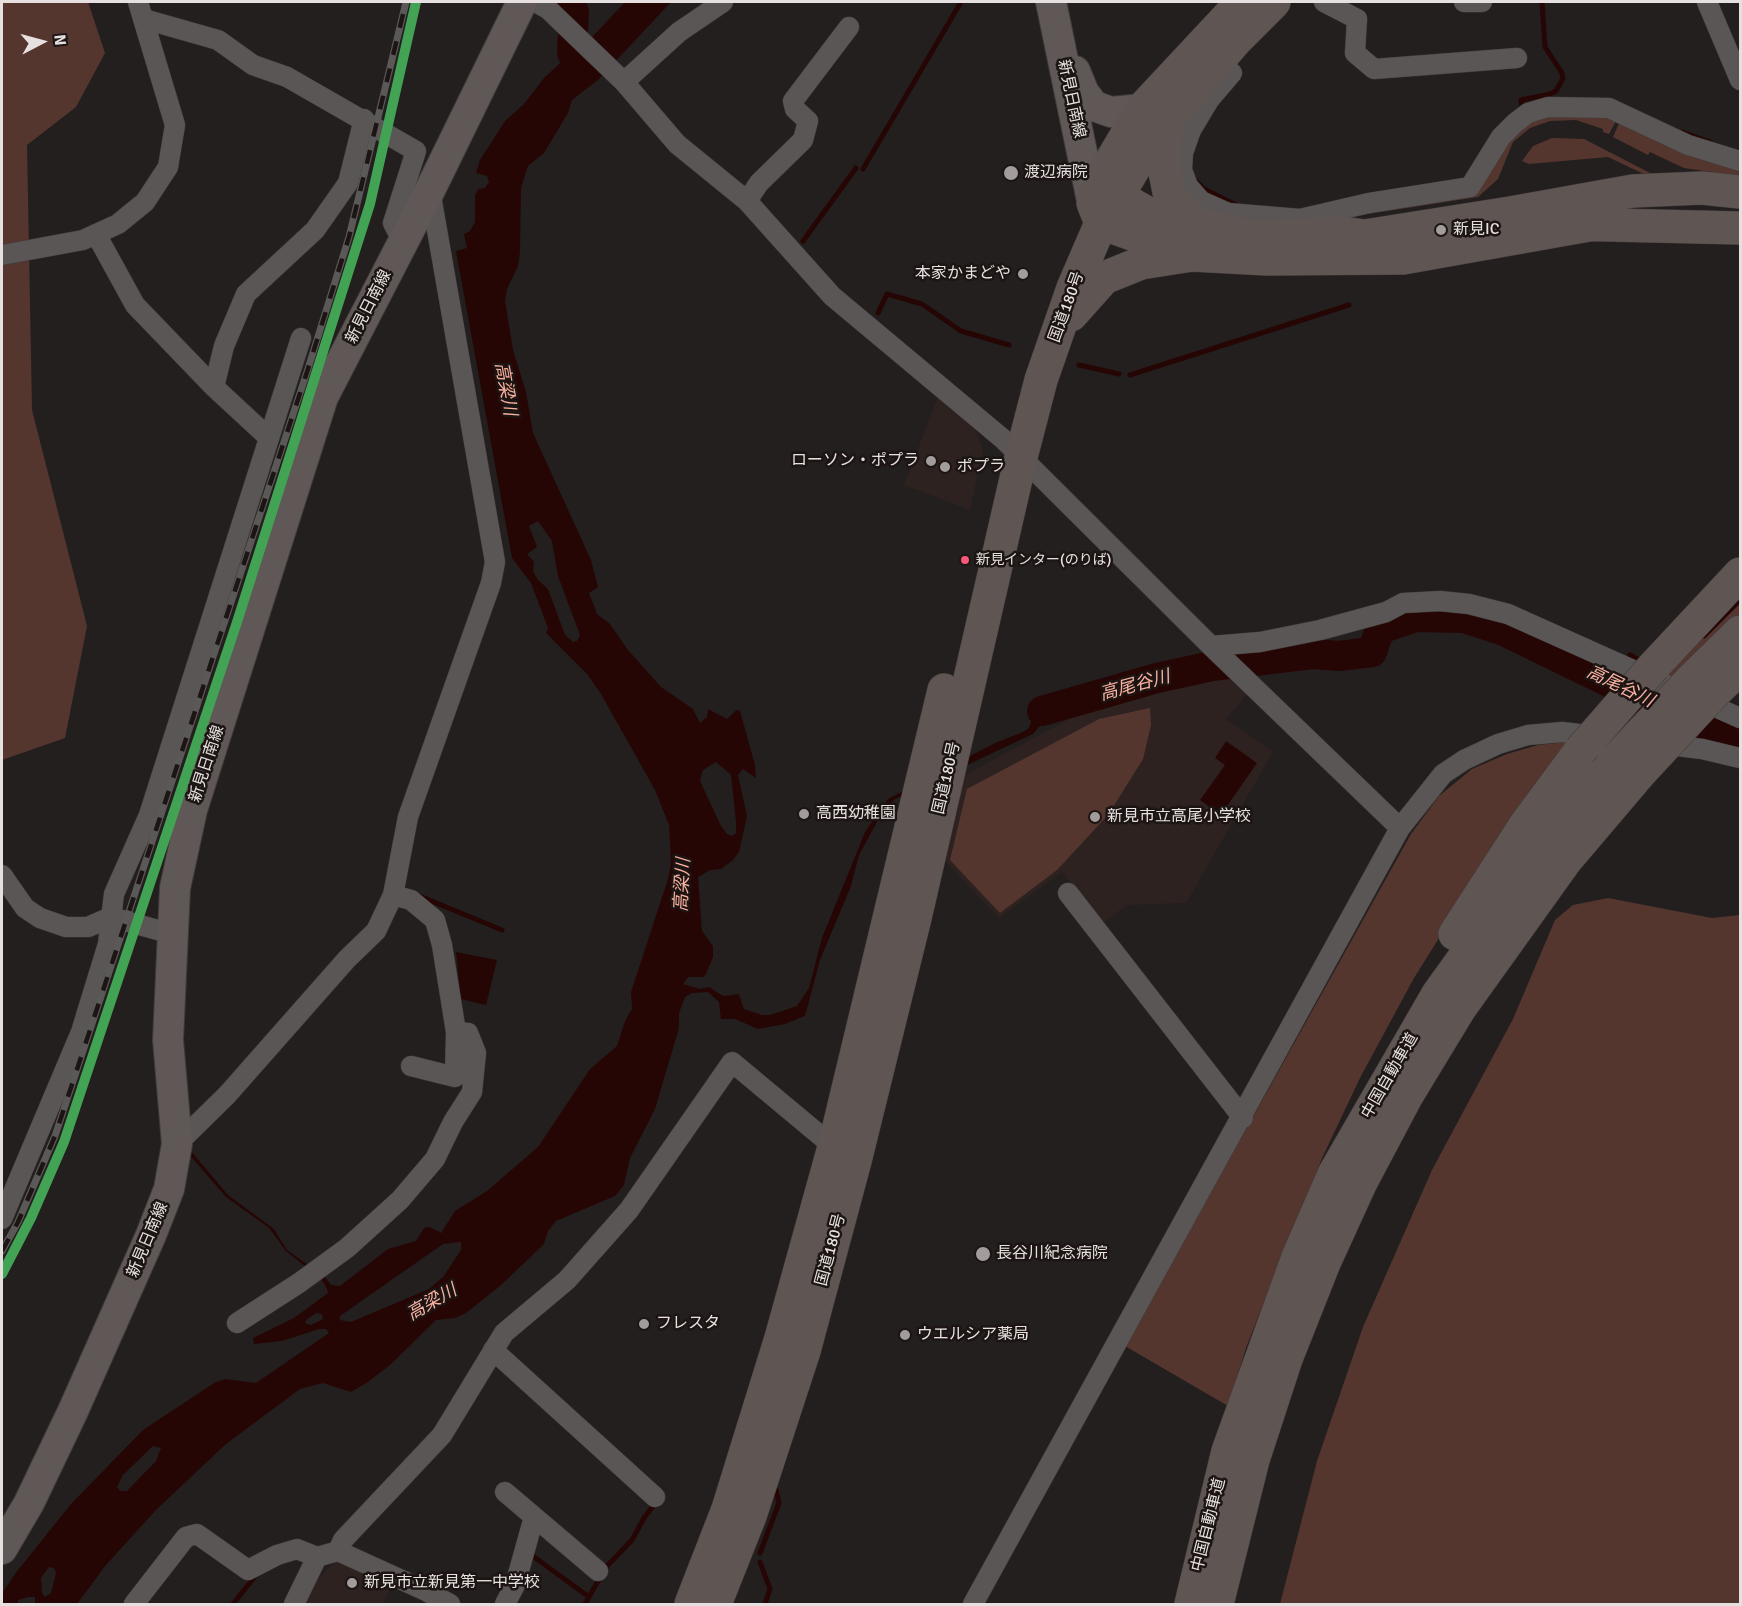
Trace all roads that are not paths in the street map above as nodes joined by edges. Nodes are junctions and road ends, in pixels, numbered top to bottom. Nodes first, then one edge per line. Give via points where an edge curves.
1 (723, 2) edge
2 (1051, 2) edge
3 (1057, 2) edge
4 (1242, 2) edge
5 (1274, 2) edge
6 (1324, 2) edge
7 (1464, 2) edge
8 (1482, 2) edge
9 (1707, 2) edge
10 (535, 4) edge
11 (141, 10) edge
12 (849, 27) dead end
13 (1517, 58) dead end
14 (1217, 61) junction
15 (1740, 80) edge
16 (624, 82) junction
17 (1156, 113) junction
18 (364, 119) junction
19 (1736, 155) edge
20 (1702, 188) junction
21 (430, 190) junction
22 (1740, 192) edge
23 (747, 201) junction
24 (1740, 202) edge
25 (1103, 205) junction
26 (1588, 211) junction
27 (1672, 227) junction
28 (1740, 228) edge
29 (96, 234) junction
30 (402, 240) junction
31 (1197, 241) junction
32 (1740, 251) edge
33 (2, 255) edge
34 (1057, 333) junction
35 (301, 338) dead end
36 (214, 387) junction
37 (268, 437) junction
38 (1012, 448) junction
39 (1740, 574) edge
40 (1740, 632) edge
41 (1216, 650) junction
42 (1740, 668) edge
43 (1704, 686) junction
44 (1740, 718) edge
45 (1740, 758) edge
46 (1626, 769) junction
47 (1400, 828) junction
48 (2, 875) edge
49 (1068, 893) dead end
50 (393, 895) junction
51 (111, 917) junction
52 (172, 934) junction
53 (456, 1032) junction
54 (411, 1066) dead end
55 (1242, 1118) junction
56 (177, 1144) junction
57 (834, 1147) junction
58 (1334, 1173) junction
59 (2, 1219) edge
60 (237, 1323) dead end
61 (494, 1350) junction
62 (505, 1492) dead end
63 (655, 1497) dead end
64 (534, 1517) junction
65 (2, 1549) edge
66 (338, 1551) junction
67 (317, 1557) junction
68 (598, 1571) dead end
69 (134, 1605) edge
70 (294, 1605) edge
71 (450, 1605) edge
72 (505, 1605) edge
73 (692, 1605) edge
74 (715, 1605) edge
75 (973, 1605) edge
76 (1191, 1605) edge
77 (1217, 1605) edge

1 - 16 street via 679,32
2 - 25 main road, 新見日南線
3 - 17 main road via 1076,77 1094,106 1111,112
4 - 17 highway, 国道180号
5 - 14 highway, 国道180号
6 - 13 street via 1357,19 1354,52 1374,69
7 - 8 street
9 - 15 street
10 - 16 street
10 - 21 main road, 新見日南線
11 - 18 street via 218,39 253,65 287,77
11 - 29 street via 175,125 168,167 145,202 118,224
12 - 23 street via 793,101 795,109 808,121 803,140 759,183
14 - 17 highway, 国道180号
14 - 19 street via 1232,73 1191,130 1182,170 1188,186 1201,201 1228,213 1300,219 1470,187 1508,130 1528,113 1548,107 1609,108 1688,146
16 - 23 street via 677,144
17 - 25 highway, 国道180号
17 - 31 highway via 1165,141 1170,197
18 - 30 street via 416,151 393,223
18 - 36 street via 348,183 315,230 246,294 224,346
20 - 22 highway
20 - 24 highway
20 - 26 highway via 1633,190
21 - 30 main road, 新見日南線
21 - 50 street via 495,562 408,817
23 - 38 street via 832,296
25 - 31 highway via 1149,214
25 - 34 highway, 国道180号
25 - 38 highway, 国道180号 via 1059,265 1027,352
26 - 27 highway
26 - 31 highway via 1509,199 1363,221 1348,245 1255,237
27 - 28 highway
27 - 32 highway
29 - 33 street via 61,246
29 - 36 street via 135,305
30 - 52 main road, 新見日南線 via 324,397 192,810 175,888
31 - 34 highway via 1104,278
34 - 38 highway, 国道180号
35 - 37 street
36 - 37 street
37 - 51 street via 149,815 114,894
38 - 41 street
38 - 57 highway, 国道180号 via 929,754
38 - 74 highway, 国道180号 via 957,734 855,1161 804,1351 750,1516
39 - 58 highway, bridge via 1580,751 1526,824 1392,1042
40 - 43 highway, 中国自動車道
41 - 44 street via 1320,630 1386,612 1403,603 1460,603 1508,614
41 - 47 street
42 - 43 highway, 中国自動車道
43 - 46 highway, 中国自動車道, bridge
45 - 47 street via 1702,749 1562,732 1528,735 1498,744 1443,774
46 - 58 highway, 中国自動車道 via 1545,845 1438,994
46 - 77 highway, 中国自動車道 via 1460,1008 1361,1182 1286,1359 1253,1460
47 - 55 street
48 - 51 street via 25,908 40,918 66,927 88,927
49 - 55 street
50 - 53 street via 411,900 435,920
50 - 56 street via 376,931 227,1095
51 - 52 street
51 - 59 street via 108,944 81,1032
52 - 56 main road, 新見日南線 via 168,1040
53 - 54 street via 455,1077
53 - 60 street via 468,1033 476,1053 472,1092 435,1159 400,1200 347,1248
55 - 75 street
56 - 65 main road, 新見日南線 via 169,1189 151,1235 34,1493
57 - 61 street via 732,1062 629,1210 567,1280 504,1333
57 - 73 highway, 国道180号 via 728,1509
58 - 76 highway, 中国自動車道 via 1265,1342 1228,1451
61 - 63 street
61 - 66 street via 442,1435 343,1540
62 - 64 street
64 - 68 street
64 - 72 street via 515,1585
66 - 67 street
66 - 71 street
67 - 69 street via 297,1550 248,1570 197,1534 186,1537
67 - 70 street

